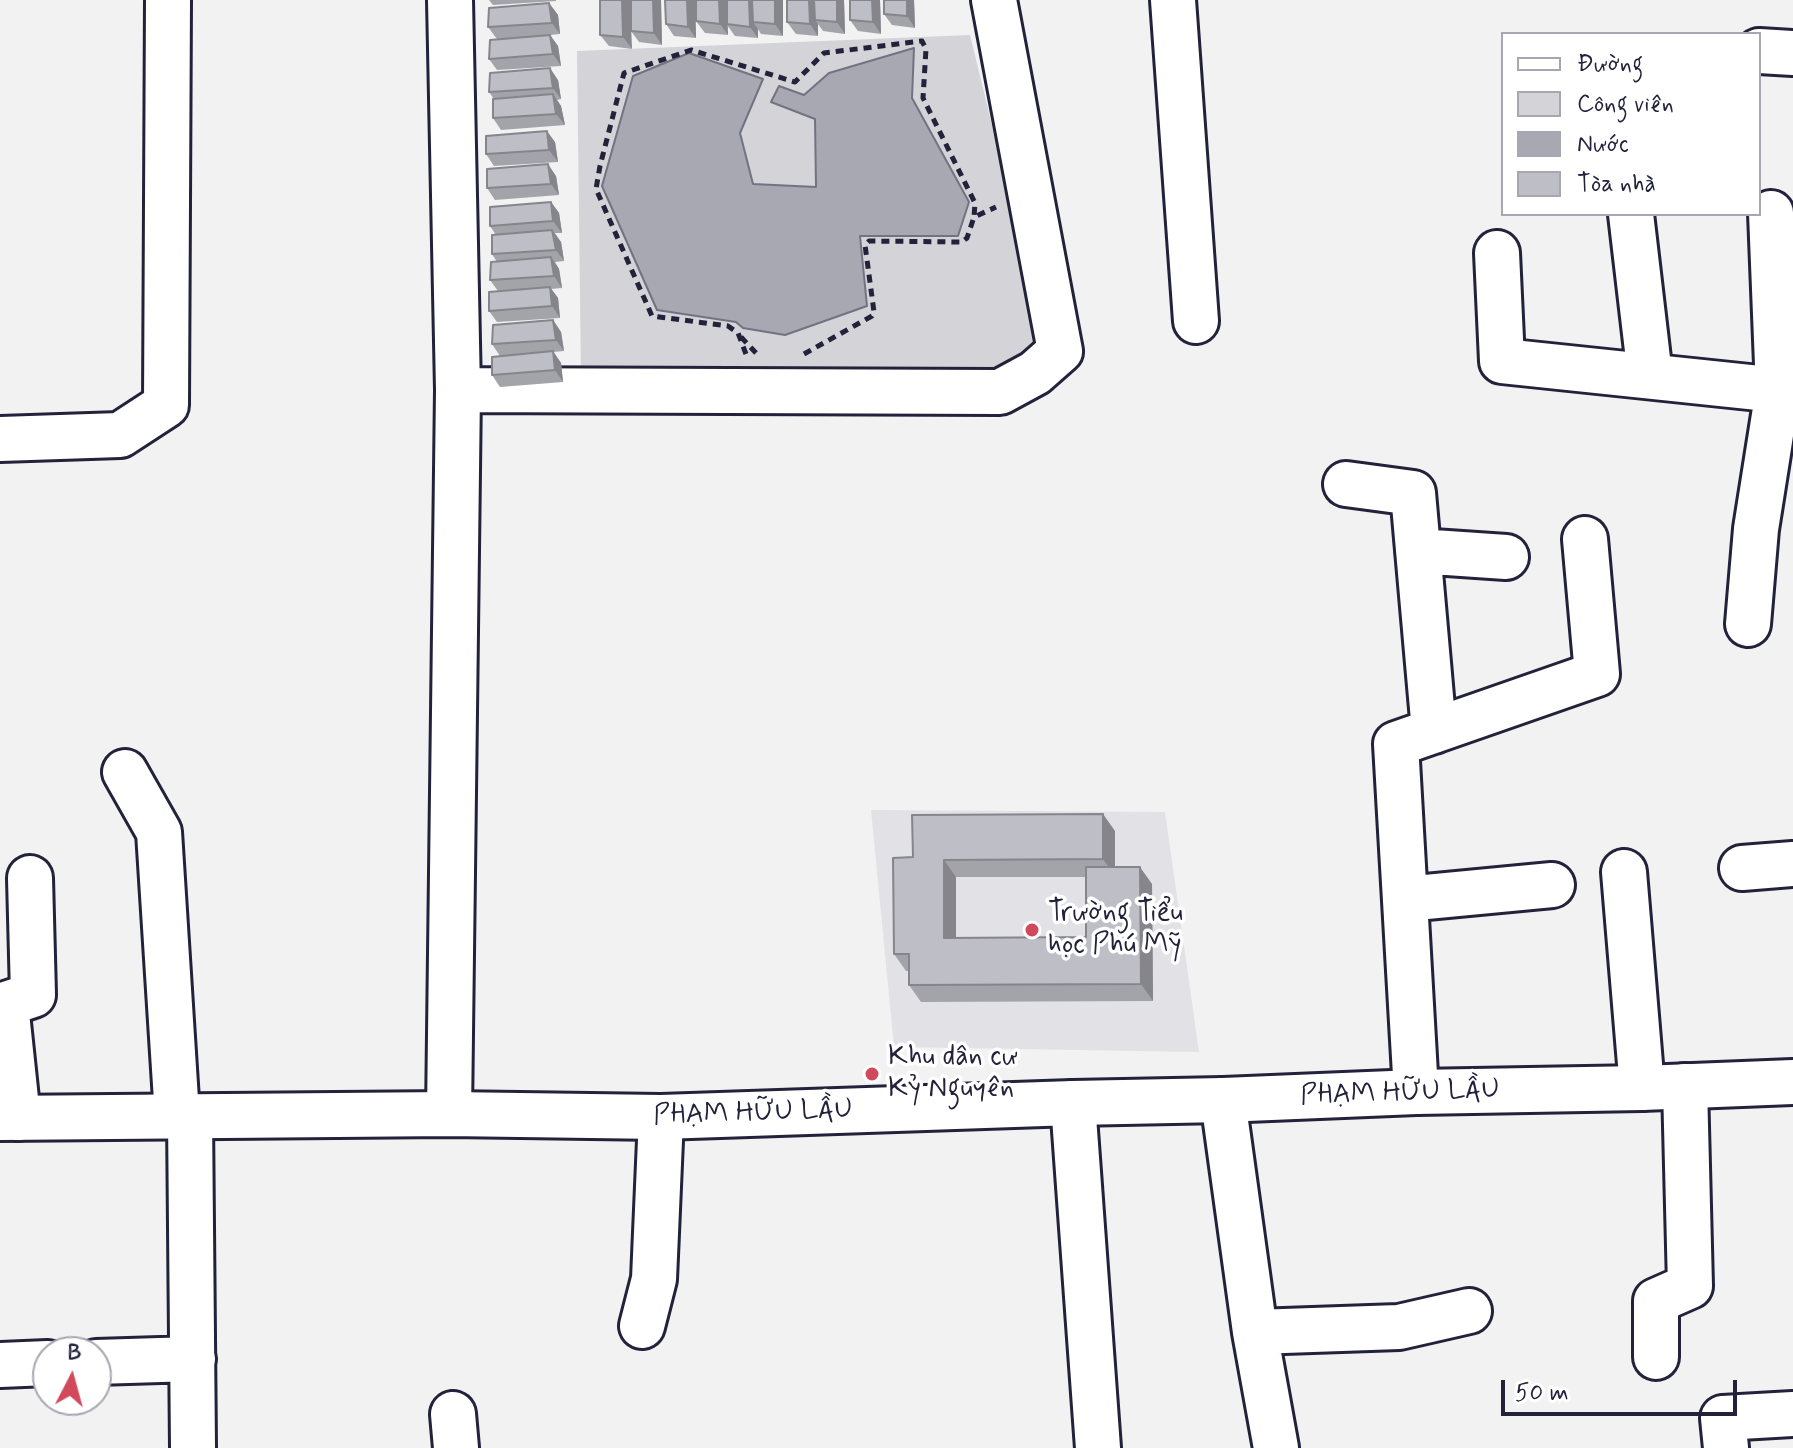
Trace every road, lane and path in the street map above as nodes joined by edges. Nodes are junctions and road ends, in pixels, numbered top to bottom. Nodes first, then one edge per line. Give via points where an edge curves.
1 (168, 0) edge
2 (450, 0) edge
3 (994, 0) edge
4 (1173, 0) edge
5 (1761, 51) edge
6 (1793, 53) edge
7 (1030, 192) junction
8 (1771, 213) dead end
9 (1631, 216) edge
10 (974, 217) junction
11 (1497, 253) dead end
12 (1196, 321) dead end
13 (738, 333) junction
14 (794, 360) dead end
15 (759, 373) junction
16 (1650, 376) junction
17 (1785, 389) edge
18 (458, 390) junction
19 (0, 439) edge
20 (1346, 484) dead end
21 (1585, 539) dead end
22 (1418, 551) junction
23 (1506, 557) dead end
24 (1748, 624) dead end
25 (1434, 731) junction
26 (125, 772) dead end
27 (1793, 864) edge
28 (1742, 868) dead end
29 (1624, 872) dead end
30 (30, 878) dead end
31 (1552, 885) dead end
32 (1405, 899) junction
33 (1793, 1082) edge
34 (1685, 1086) junction
35 (1642, 1088) junction
36 (1416, 1092) junction
37 (1223, 1100) junction
38 (1073, 1103) junction
39 (449, 1114) junction
40 (183, 1116) junction
41 (661, 1117) junction
42 (9, 1118) edge
43 (1469, 1311) dead end
44 (642, 1326) dead end
45 (1255, 1332) junction
46 (1656, 1357) dead end
47 (193, 1359) junction
48 (112, 1362) edge
49 (32, 1364) edge
50 (0, 1365) edge
51 (1793, 1414) edge
52 (193, 1448) edge
53 (1098, 1448) edge
54 (1276, 1448) edge
55 (1726, 1448) edge

1 - 19 street via 166,405 120,435
2 - 18 street
3 - 7 street
4 - 12 street
5 - 6 street
7 - 10 path
7 - 15 street via 1060,351 1035,373 1000,392
8 - 17 street
9 - 16 street
10 - 13 path via 975,203 923,98 922,41 824,53 795,82 691,50 624,73 596,189 645,302 652,316 728,326
10 - 14 path via 962,242 869,241 865,245 872,316
11 - 16 street via 1502,361
13 - 15 path
13 - 15 path
15 - 18 street
16 - 17 street
17 - 24 street via 1756,529
18 - 39 street
20 - 22 street via 1413,493
21 - 25 street via 1597,674
22 - 23 street
22 - 25 street
25 - 32 street via 1396,744
26 - 40 street via 159,832
27 - 28 street
29 - 35 street
30 - 42 street via 33,995 6,1004
31 - 32 street
32 - 36 street
33 - 34 street, PHẠM HỮU LẦU
34 - 35 street, PHẠM HỮU LẦU
34 - 46 street via 1690,1286 1656,1301
35 - 36 street, PHẠM HỮU LẦU
36 - 37 street, PHẠM HỮU LẦU
37 - 38 street, PHẠM HỮU LẦU
37 - 45 street
38 - 41 street, PHẠM HỮU LẦU
38 - 53 street
39 - 40 street, PHẠM HỮU LẦU
39 - 41 street, PHẠM HỮU LẦU
40 - 42 street, PHẠM HỮU LẦU
40 - 47 street
41 - 44 street via 654,1279
43 - 45 street via 1399,1327
45 - 54 street
47 - 48 street
47 - 52 street
49 - 50 street
51 - 55 street via 1723,1418

